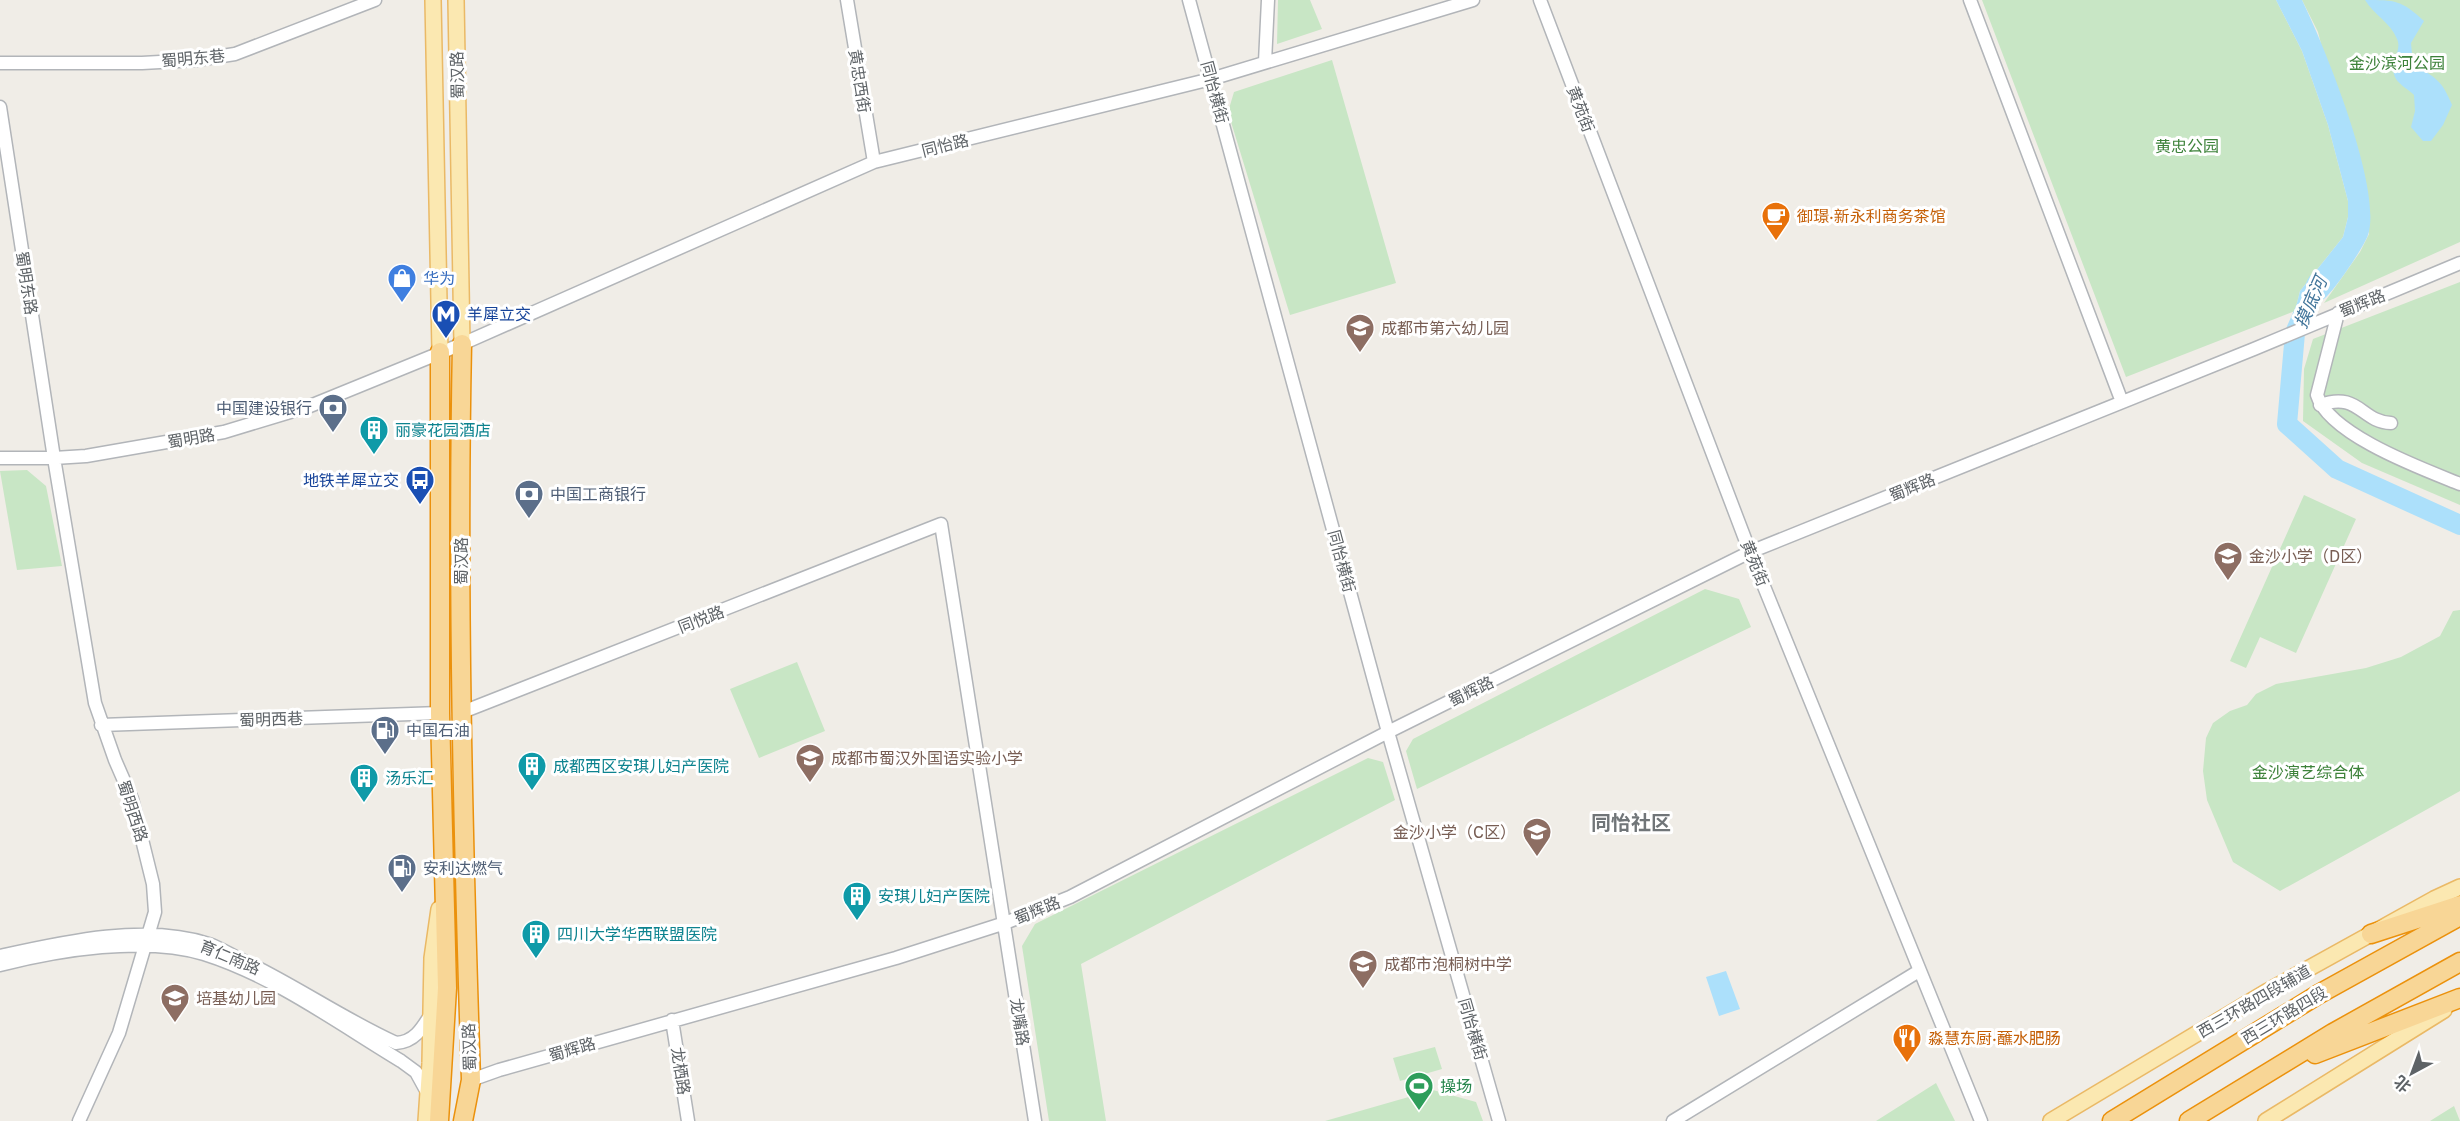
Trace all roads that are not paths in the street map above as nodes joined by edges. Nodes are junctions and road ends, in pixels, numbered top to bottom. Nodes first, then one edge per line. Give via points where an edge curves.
1 (375, 0) edge
2 (433, 0) edge
3 (456, 0) edge
4 (847, 0) edge
5 (1189, 0) edge
6 (1268, 0) edge
7 (1473, 0) edge
8 (1540, 0) edge
9 (1970, 0) edge
10 (1265, 62) junction
11 (0, 63) edge
12 (1211, 79) junction
13 (0, 107) edge
14 (874, 162) junction
15 (2460, 263) edge
16 (2338, 313) junction
17 (462, 344) junction
18 (440, 352) junction
19 (2122, 402) junction
20 (2320, 405) junction
21 (2391, 423) dead end
22 (0, 458) edge
23 (54, 458) junction
24 (2460, 484) edge
25 (941, 524) joint
26 (1750, 552) junction
27 (440, 713) junction
28 (460, 713) junction
29 (101, 725) junction
30 (1389, 732) junction
31 (444, 870) junction
32 (2460, 886) edge
33 (2460, 905) edge
34 (2460, 916) edge
35 (1005, 923) junction
36 (2371, 934) junction
37 (146, 941) junction
38 (0, 956) edge
39 (2460, 962) edge
40 (0, 965) edge
41 (1919, 971) junction
42 (2460, 999) edge
43 (431, 1014) junction
44 (672, 1020) junction
45 (2271, 1071) junction
46 (471, 1080) junction
47 (428, 1094) junction
48 (79, 1121) edge
49 (426, 1121) edge
50 (439, 1121) edge
51 (465, 1121) edge
52 (688, 1121) edge
53 (1035, 1121) edge
54 (1499, 1121) edge
55 (1673, 1121) edge
56 (1982, 1121) edge
57 (2050, 1121) edge
58 (2112, 1121) edge
59 (2189, 1121) edge
60 (2266, 1121) edge

1 - 11 street, 蜀明东巷 via 235,54 142,63
2 - 18 main road, 蜀汉路
3 - 17 main road, 蜀汉路
4 - 14 street, 黄忠西街
5 - 12 street, 同怡横街
6 - 10 street
7 - 10 street, 同怡路
8 - 26 street, 黄苑街
9 - 19 street
10 - 12 street, 同怡路
12 - 14 street, 同怡路
12 - 30 street, 同怡横街
13 - 23 street, 蜀明东路
14 - 17 street, 同怡路
15 - 16 street, 蜀辉路
16 - 19 street, 蜀辉路
16 - 20 street via 2317,394
17 - 18 street, 同怡路
17 - 28 highway, 蜀汉路
18 - 23 street, 蜀明路 via 310,406 224,432
18 - 27 highway, 蜀汉路
19 - 26 street, 蜀辉路
20 - 21 street via 2354,403 2374,418
20 - 24 street via 2343,426 2393,456
22 - 23 street, 蜀明路
23 - 29 street, 蜀明西路
25 - 28 street, 同悦路
25 - 35 street, 龙嘴路
26 - 30 street, 蜀辉路
26 - 41 street, 黄苑街
27 - 29 street, 蜀明西巷
27 - 31 highway, 蜀汉路
28 - 46 highway, 蜀汉路
29 - 37 street, 蜀明西路 via 132,799 153,884 154,912
30 - 35 street, 蜀辉路 via 1070,897
30 - 54 street, 同怡横街
31 - 43 main road via 432,958
31 - 50 highway, 蜀汉路 via 447,988
32 - 36 main road, 西三环路四段辅道
33 - 36 highway
34 - 58 highway, 西三环路四段 via 2319,994
35 - 44 street, 蜀辉路 via 896,958
35 - 53 street, 龙嘴路
36 - 57 main road, 西三环路四段辅道
37 - 38 street, 育仁南路 via 67,941
37 - 40 street via 65,951
37 - 43 street, 育仁南路 via 208,944 280,978 396,1043 412,1039
37 - 47 street via 203,954 284,990 401,1061 416,1072
37 - 48 street, 蜀明西路 via 119,1034
39 - 45 highway
41 - 55 street
41 - 56 street, 黄苑街
42 - 45 highway
42 - 60 main road
43 - 47 main road
44 - 46 street, 蜀辉路
44 - 52 street, 龙栖路
45 - 59 highway
46 - 51 highway, 蜀汉路
47 - 49 main road

